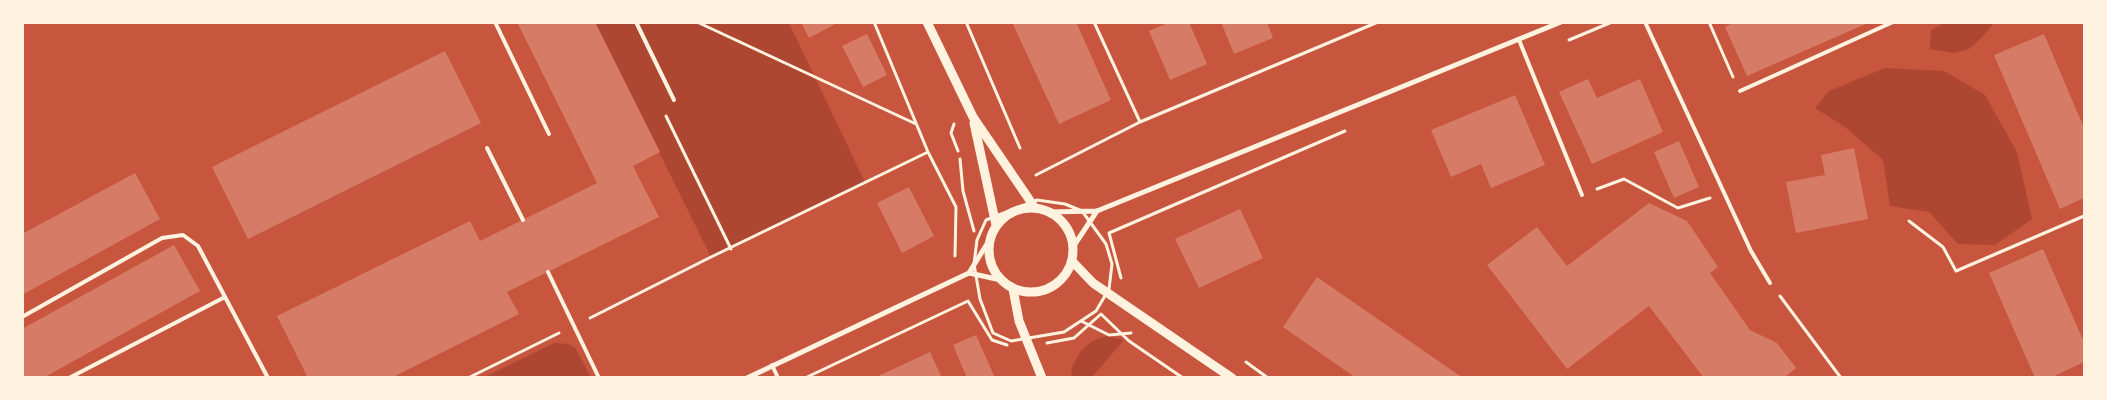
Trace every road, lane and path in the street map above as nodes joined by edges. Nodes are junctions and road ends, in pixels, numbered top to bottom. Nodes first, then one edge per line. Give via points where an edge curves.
1 (496, 22) edge
2 (636, 22) edge
3 (697, 22) edge
4 (874, 22) edge
5 (926, 22) edge
6 (966, 22) edge
7 (1094, 22) edge
8 (1378, 22) edge
9 (1561, 22) edge
10 (1612, 22) edge
11 (1645, 22) edge
12 (1708, 22) edge
13 (1893, 22) edge
14 (1519, 40) junction
15 (1560, 43) dead end
16 (1740, 91) joint
17 (674, 100) dead end
18 (973, 117) junction
19 (1140, 122) junction
20 (916, 124) junction
21 (1352, 129) dead end
22 (951, 133) dead end
23 (549, 134) dead end
24 (679, 145) dead end
25 (487, 148) dead end
26 (1021, 150) dead end
27 (928, 152) junction
28 (1032, 177) dead end
29 (1724, 193) junction
30 (1582, 196) joint
31 (1035, 208) junction
32 (1096, 211) junction
33 (1049, 212) junction
34 (2084, 216) edge
35 (524, 220) dead end
36 (1909, 221) dead end
37 (996, 226) junction
38 (990, 239) junction
39 (977, 240) dead end
40 (1106, 244) dead end
41 (1073, 247) junction
42 (730, 248) junction
43 (955, 256) dead end
44 (1072, 261) junction
45 (548, 272) dead end
46 (969, 273) junction
47 (1001, 280) junction
48 (1121, 280) dead end
49 (1770, 283) joint
50 (1013, 289) junction
51 (1109, 289) dead end
52 (225, 297) junction
53 (980, 299) dead end
54 (1096, 311) dead end
55 (22, 317) edge
56 (1081, 321) junction
57 (1089, 325) junction
58 (574, 326) junction
59 (1134, 333) dead end
60 (1121, 334) junction
61 (1034, 336) dead end
62 (1011, 341) dead end
63 (1040, 345) dead end
64 (1012, 347) dead end
65 (772, 365) junction
66 (69, 378) edge
67 (268, 378) edge
68 (468, 378) edge
69 (599, 378) edge
70 (747, 378) edge
71 (778, 378) edge
72 (805, 378) edge
73 (1042, 378) edge
74 (1183, 378) edge
75 (1232, 378) edge
76 (1841, 378) edge

1 - 23 lane
2 - 17 lane
3 - 20 path
4 - 20 path
5 - 18 street
6 - 26 path
7 - 19 path
8 - 19 path
9 - 14 street
10 - 15 path
11 - 29 lane
12 - 16 path
13 - 16 lane
14 - 30 lane
14 - 32 street
18 - 31 street
18 - 37 street
19 - 28 path
20 - 27 path
21 - 48 path via 1109,233
22 - 39 path via 959,154 962,191
24 - 42 path
25 - 35 lane
27 - 42 path
27 - 43 path via 956,207
29 - 30 path via 1678,208 1624,179
29 - 49 lane
31 - 33 street
31 - 37 street via 1020,209 1007,215
32 - 33 street
32 - 41 street
33 - 41 street via 1070,232
34 - 36 path via 1956,271 1944,247
37 - 38 street
38 - 46 street
38 - 47 street via 992,268
40 - 51 path via 1112,264
41 - 44 street
42 - 58 path
44 - 50 street via 1066,275 1055,285 1042,291
44 - 75 street via 1093,283
45 - 58 lane
46 - 47 street
46 - 65 street
47 - 50 street
49 - 76 path
50 - 73 street via 1019,321
52 - 55 lane via 198,246 183,235 162,238
52 - 66 lane
52 - 67 lane
53 - 62 path via 994,333
54 - 56 path
56 - 57 path
56 - 61 path via 1064,332
57 - 60 path via 1109,335
57 - 60 path via 1101,314
57 - 63 path via 1074,338
58 - 68 path
58 - 69 lane
59 - 60 path
60 - 74 path
64 - 72 path via 992,340 968,301
65 - 70 street
65 - 71 lane

